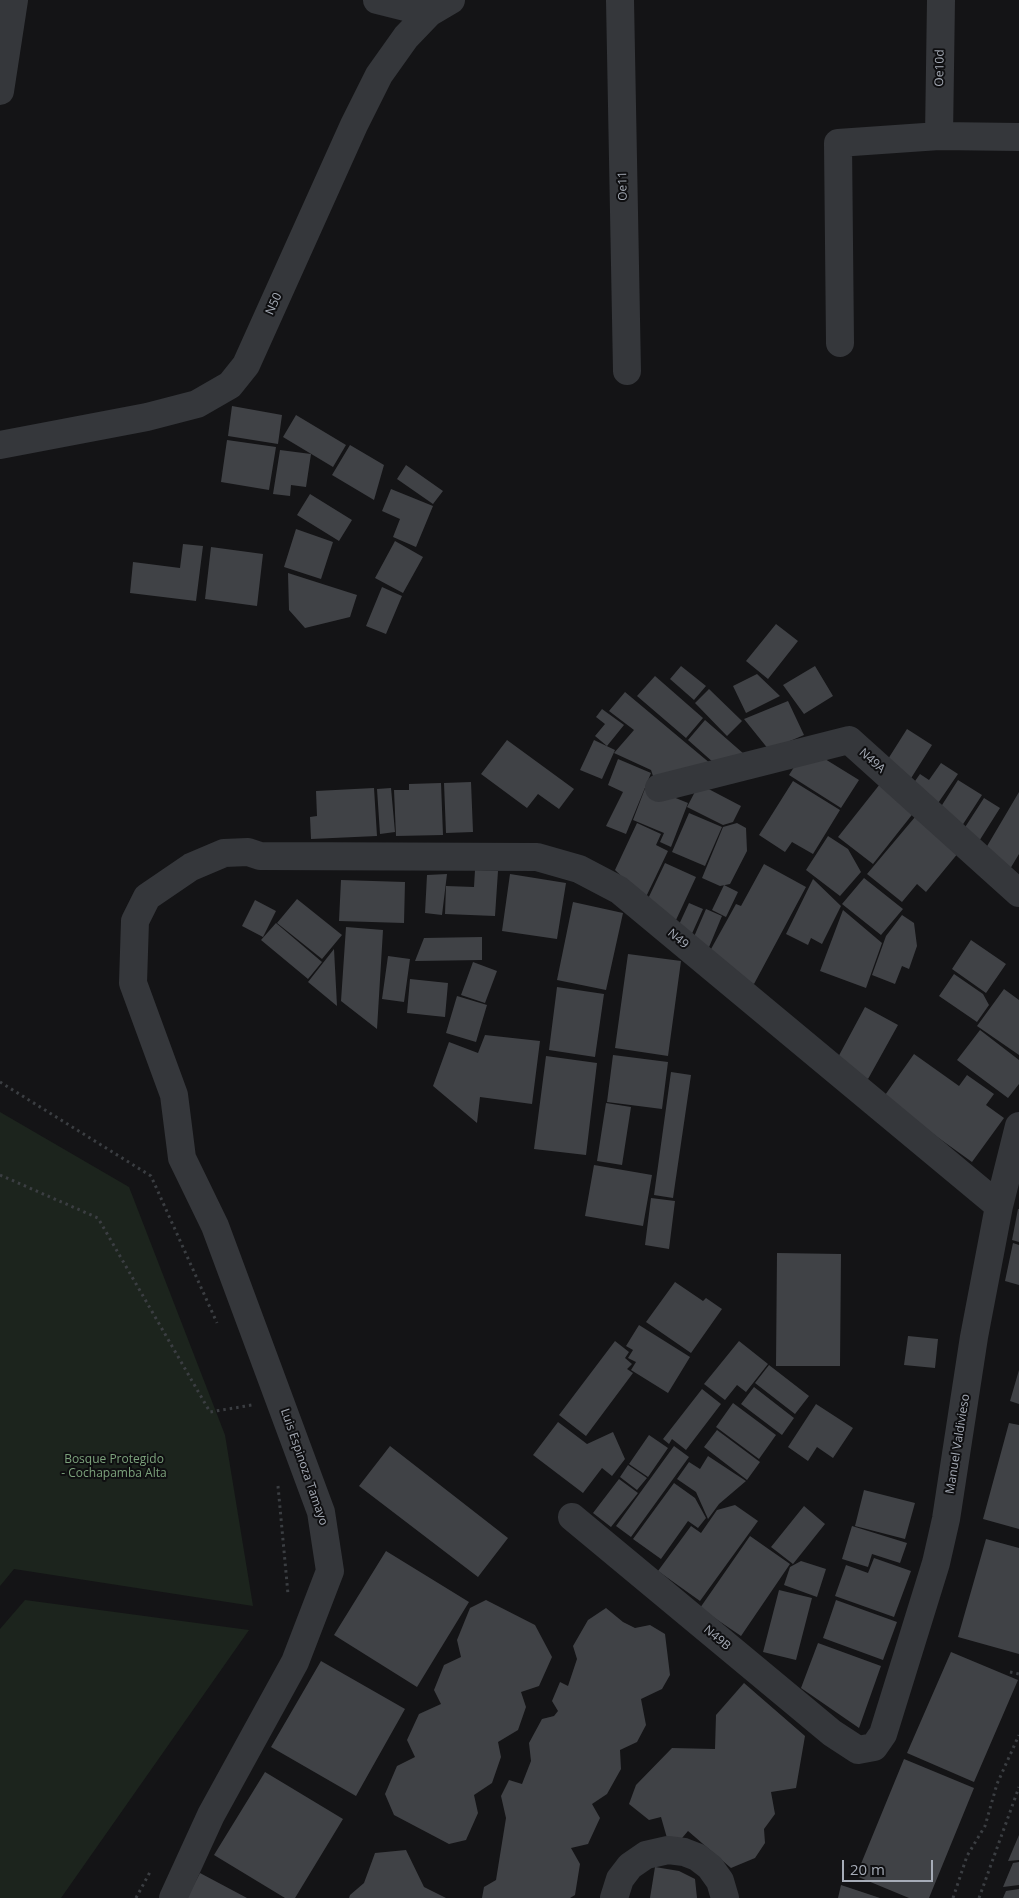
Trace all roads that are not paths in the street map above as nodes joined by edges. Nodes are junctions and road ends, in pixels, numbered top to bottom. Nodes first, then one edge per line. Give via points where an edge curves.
1 (14, 0) edge
2 (377, 0) edge
3 (620, 0) edge
4 (942, 0) edge
5 (440, 6) edge
6 (0, 91) edge
7 (939, 136) junction
8 (1019, 137) edge
9 (840, 343) dead end
10 (627, 371) dead end
11 (0, 445) edge
12 (659, 788) dead end
13 (1019, 893) edge
14 (1019, 1126) edge
15 (1015, 1154) edge
16 (201, 1195) joint
17 (999, 1206) junction
18 (572, 1517) dead end
19 (867, 1750) joint
20 (173, 1898) edge
21 (614, 1898) edge
22 (725, 1898) edge

1 - 6 street
2 - 5 street
3 - 10 street, Oe11
4 - 7 street, Oe10d
5 - 11 street, N50 via 406,37 379,75 246,365 230,385 197,404 147,417
7 - 8 street
7 - 9 street via 838,143
12 - 13 street, N49A via 849,740
14 - 15 street, Manuel Valdivieso
15 - 17 street, Manuel Valdivieso
16 - 17 street, N49 via 182,1158 174,1095 133,982 135,921 147,898 191,867 224,853 240,852 260,856 537,857 594,876 619,890
16 - 20 street, Luis Espinoza Tamayo via 322,1512 330,1571 295,1662 211,1815
17 - 19 street, Manuel Valdivieso via 936,1563 883,1734 874,1747
18 - 19 street, N49B via 832,1733 858,1750
21 - 22 street via 620,1879 630,1866 646,1855 668,1850 684,1852 710,1867 720,1881

